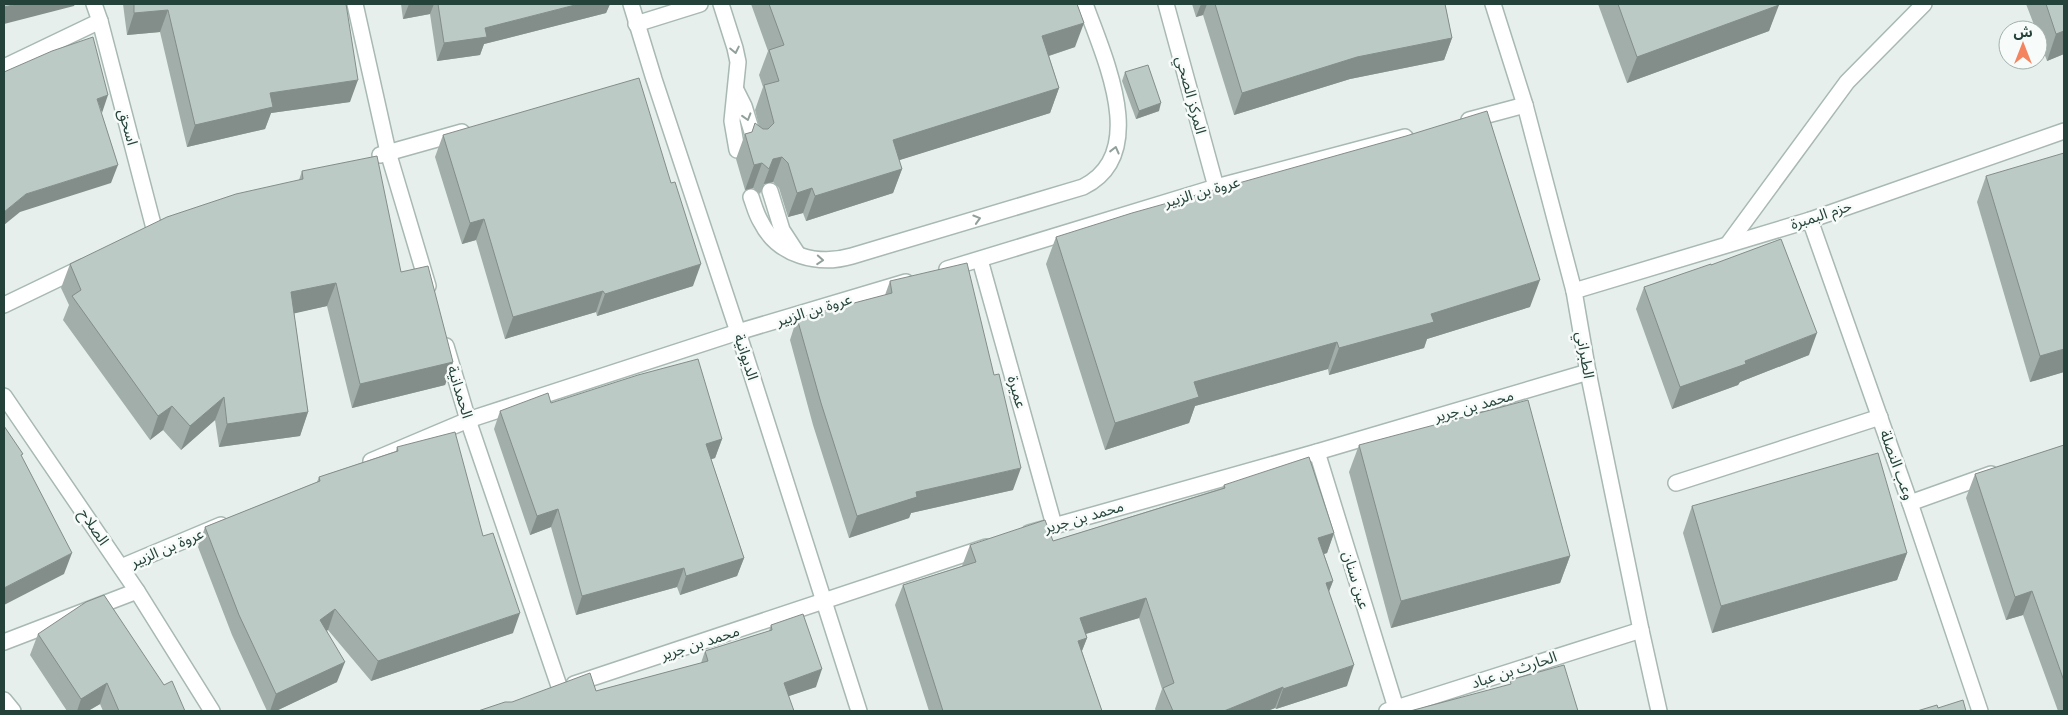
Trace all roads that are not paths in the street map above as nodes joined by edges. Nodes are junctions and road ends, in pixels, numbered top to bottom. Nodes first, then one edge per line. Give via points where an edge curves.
1 (94, 4) edge
2 (356, 4) edge
3 (631, 4) edge
4 (700, 4) edge
5 (721, 4) edge
6 (1085, 4) edge
7 (1166, 4) edge
8 (1493, 4) edge
9 (1924, 4) edge
10 (100, 21) junction
11 (636, 24) junction
12 (4, 67) edge
13 (736, 90) junction
14 (1525, 105) junction
15 (1458, 123) edge
16 (473, 129) edge
17 (2064, 131) edge
18 (1419, 133) edge
19 (756, 144) edge
20 (737, 150) dead end
21 (388, 152) junction
22 (370, 159) edge
23 (1216, 187) junction
24 (770, 191) edge
25 (751, 196) dead end
26 (1810, 220) junction
27 (155, 233) edge
28 (1728, 244) junction
29 (800, 256) junction
30 (980, 260) junction
31 (93, 262) edge
32 (1574, 291) junction
33 (431, 296) edge
34 (4, 304) edge
35 (738, 332) junction
36 (442, 334) edge
37 (1588, 372) junction
38 (4, 396) edge
39 (1880, 418) junction
40 (468, 420) junction
41 (1316, 452) junction
42 (359, 466) edge
43 (2001, 470) edge
44 (1676, 483) dead end
45 (1910, 503) junction
46 (231, 521) edge
47 (1054, 524) junction
48 (1017, 537) edge
49 (999, 543) edge
50 (121, 567) junction
51 (137, 591) junction
52 (825, 602) junction
53 (1641, 630) junction
54 (4, 642) edge
55 (560, 689) junction
56 (544, 695) edge
57 (4, 700) edge
58 (1392, 710) edge
59 (14, 711) edge
60 (212, 711) edge
61 (859, 711) edge
62 (1659, 711) edge
63 (1980, 711) edge

1 - 10 street, اسحق
2 - 21 street
3 - 11 street, الديوانية
4 - 11 street
5 -> 13 street via 736,55
29 -> 6 street via 812,260 839,260 1094,182 1115,152 1118,123 1114,88
7 - 23 street, المركز الصحي
8 - 14 street, الطبراني
9 - 28 street via 1847,82
10 - 12 street
10 - 27 street, اسحق
11 - 35 street, الديوانية via 649,81
13 -> 19 street
13 - 20 street via 732,121
14 - 15 street
14 - 32 street, الطبراني
16 - 21 street
17 - 26 street, حزم البمبرة
18 - 23 street, عروة بن الزبير
21 - 22 street
21 - 33 street
23 - 30 street, عروة بن الزبير
24 - 29 street via 782,230
25 - 29 street via 768,234
26 - 28 street, حزم البمبرة
26 - 39 street, وعب النصلة
28 - 32 street, حزم البمبرة
30 - 35 street, عروة بن الزبير
30 - 47 street, عميرة
31 - 34 street
32 - 37 street, الطبراني
35 - 40 street, عروة بن الزبير
35 - 52 street, الديوانية
36 - 40 street, الحمدانية
37 - 41 street, محمد بن جرير
37 - 53 street, الطبراني
38 - 50 street, الصلاح
39 - 44 street
39 - 45 street, وعب النصلة
40 - 42 street, عروة بن الزبير
40 - 55 street, الحمدانية
41 - 47 street, محمد بن جرير
41 - 58 street, عين سنان
43 - 45 street
45 - 63 street, وعب النصلة
46 - 50 street, عروة بن الزبير
47 - 48 street, محمد بن جرير
49 - 52 street, محمد بن جرير
50 - 51 street, الصلاح
51 - 54 street, عروة بن الزبير
51 - 60 street, الصلاح
52 - 55 street, محمد بن جرير
52 - 61 street, الديوانية
53 - 58 street, الحارث بن عباد
53 - 62 street, الطبراني
55 - 56 street, محمد بن جرير
57 - 59 street

